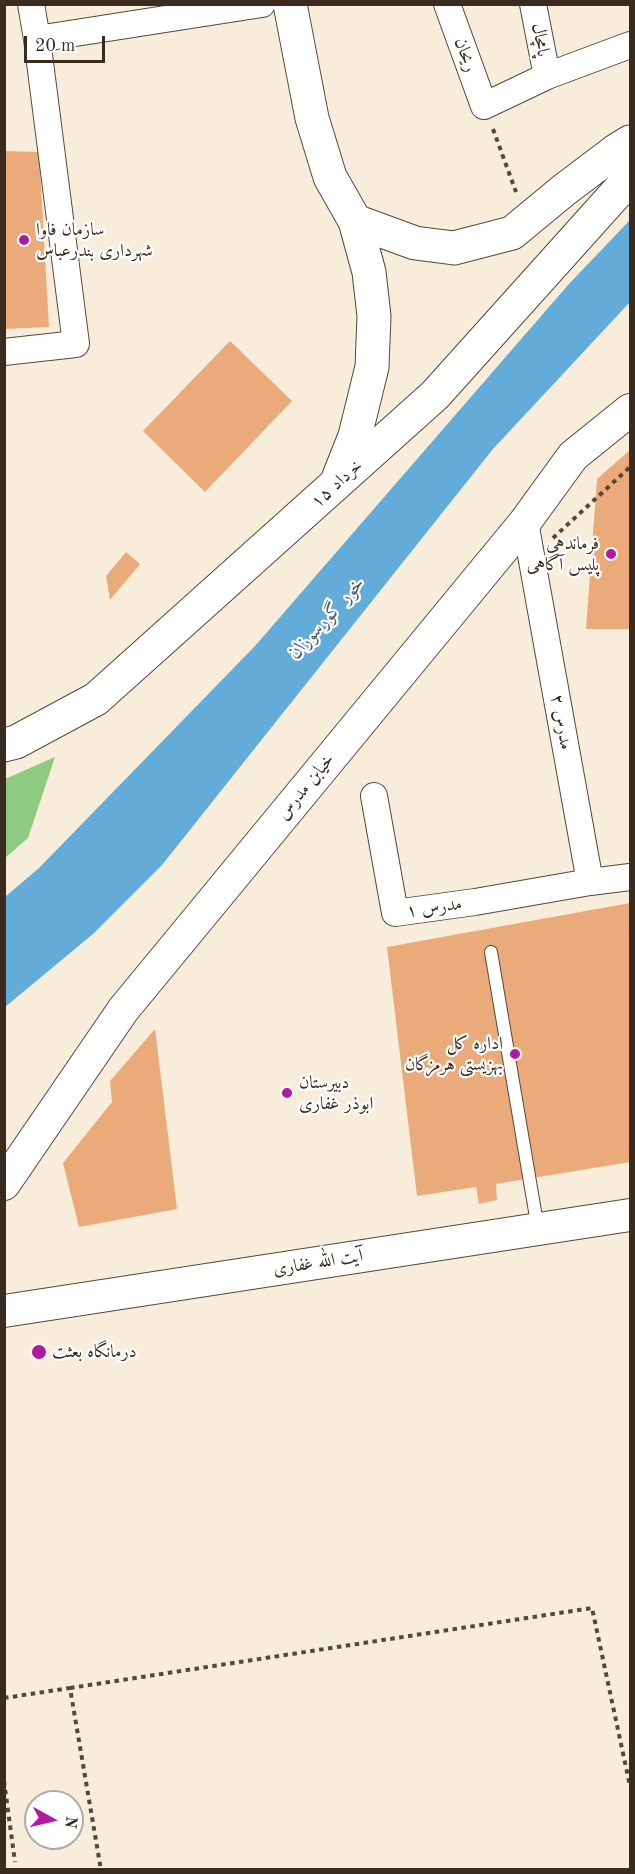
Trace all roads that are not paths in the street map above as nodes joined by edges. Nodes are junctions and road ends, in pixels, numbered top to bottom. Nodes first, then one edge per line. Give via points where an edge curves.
1 (31, 4) edge
2 (262, 4) edge
3 (290, 4) edge
4 (447, 4) edge
5 (533, 4) edge
6 (37, 39) junction
7 (630, 45) edge
8 (547, 76) junction
9 (630, 142) edge
10 (630, 178) edge
11 (355, 221) junction
12 (4, 352) edge
13 (630, 410) edge
14 (335, 486) junction
15 (525, 522) junction
16 (4, 745) edge
17 (374, 796) dead end
18 (630, 877) edge
19 (590, 882) junction
20 (491, 952) dead end
21 (4, 1184) edge
22 (630, 1215) edge
23 (538, 1229) junction
24 (4, 1311) edge

1 - 6 street
2 - 6 street
3 - 11 main road via 312,118 330,177
4 - 8 street, ریحان via 484,106
5 - 8 street, پامچال
6 - 12 street via 76,344
7 - 8 street
9 - 11 main road via 512,233 454,248 415,243
10 - 14 main road, ۱۵ خرداد via 435,395
11 - 14 main road via 369,273 374,316 372,367 356,436
13 - 15 street, خیابن مدرس via 573,456
14 - 16 main road, ۱۵ خرداد via 96,699
15 - 19 street, مدرس ۲
15 - 21 street, خیابن مدرس via 123,1010
17 - 19 street, مدرس ۱ via 394,913
18 - 19 street
20 - 23 lane
22 - 23 street, آیت الله غفاری
23 - 24 street, آیت الله غفاری

